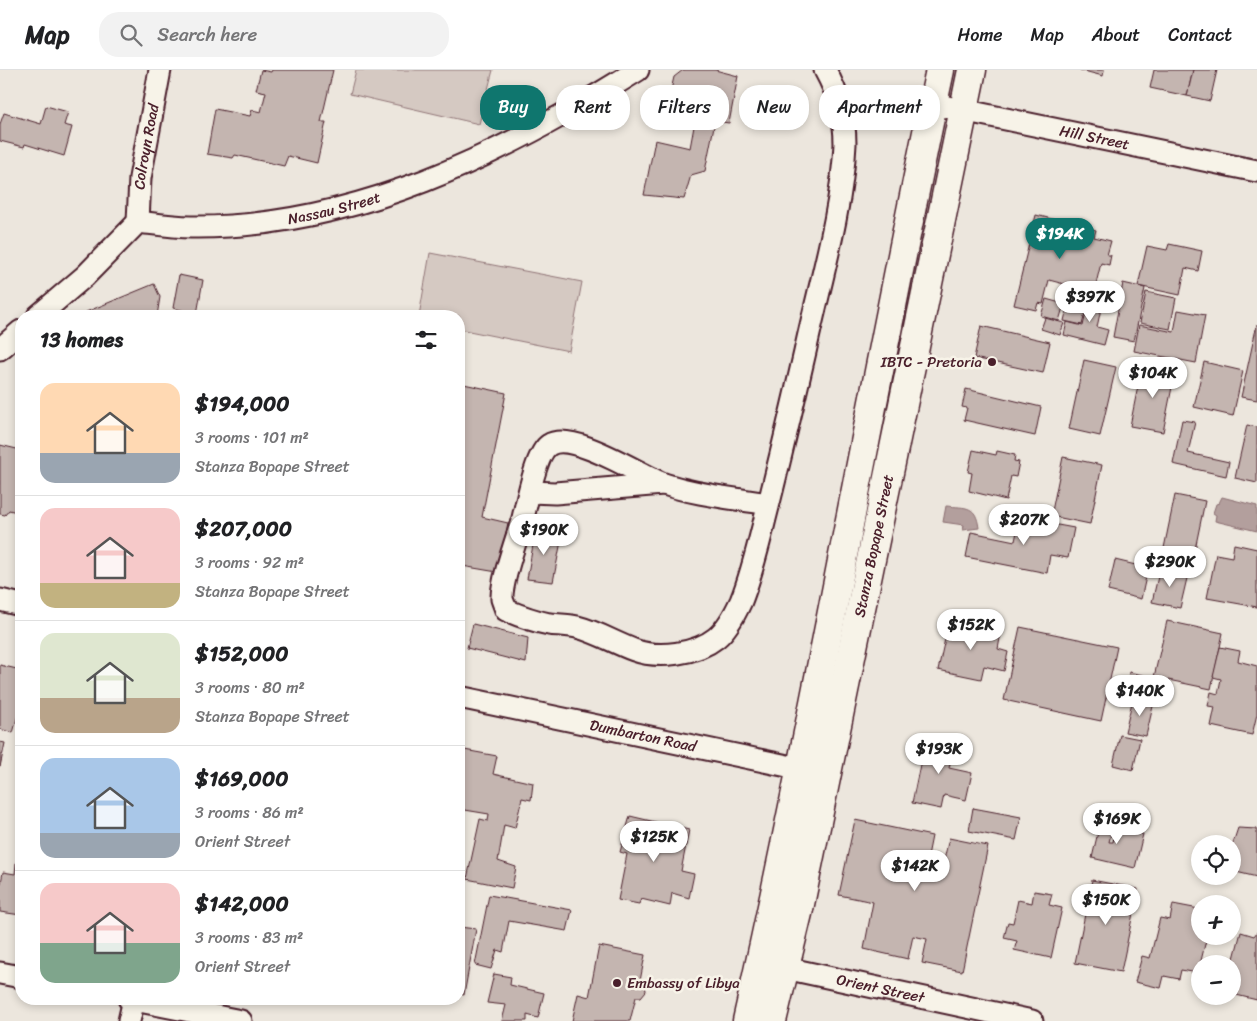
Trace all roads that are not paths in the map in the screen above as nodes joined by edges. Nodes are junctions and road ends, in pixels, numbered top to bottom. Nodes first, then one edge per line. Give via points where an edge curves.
1 (160, 70) edge
2 (638, 70) edge
3 (825, 70) edge
4 (940, 70) edge
5 (972, 70) edge
6 (937, 85) edge
7 (940, 105) edge
8 (964, 110) junction
9 (928, 130) edge
10 (1257, 171) edge
11 (138, 222) junction
12 (45, 310) edge
13 (15, 336) edge
14 (0, 349) edge
15 (664, 484) junction
16 (531, 492) junction
17 (768, 504) junction
18 (0, 600) edge
19 (15, 604) edge
20 (465, 697) edge
21 (800, 769) junction
22 (827, 774) junction
23 (772, 966) junction
24 (0, 972) edge
25 (15, 976) edge
26 (131, 1005) edge
27 (162, 1005) edge
28 (129, 1021) edge
29 (241, 1021) edge
30 (747, 1021) edge
31 (772, 1021) edge
32 (1032, 1021) edge

1 - 11 street, Colroyn Road via 140,178
2 - 11 street, Nassau Street via 587,102 477,158 409,187 336,209 246,224 190,227
3 - 17 street via 842,107 845,143 840,186 796,392
4 - 6 main road, Stanza Bopape Street
5 - 8 main road, Stanza Bopape Street
7 - 8 street, Hill Street
8 - 10 street, Hill Street
8 - 22 main road, Stanza Bopape Street
9 - 21 main road, Stanza Bopape Street
11 - 12 street via 85,276
13 - 14 street
15 - 16 street
15 - 16 street via 592,449 562,442 550,443 544,448 537,461
15 - 17 street
16 - 17 street via 505,583 502,600 506,610 548,624 575,626 636,651 657,653 682,653 702,647 716,638 729,623 751,572
18 - 19 street
20 - 21 street, Dumbarton Road
21 - 22 street, Dumbarton Road
21 - 23 main road, Stanza Bopape Street
22 - 23 main road, Stanza Bopape Street
23 - 30 main road, Stanza Bopape Street
23 - 31 main road, Stanza Bopape Street
23 - 32 street, Orient Street
24 - 25 street
26 - 28 street
27 - 29 street

